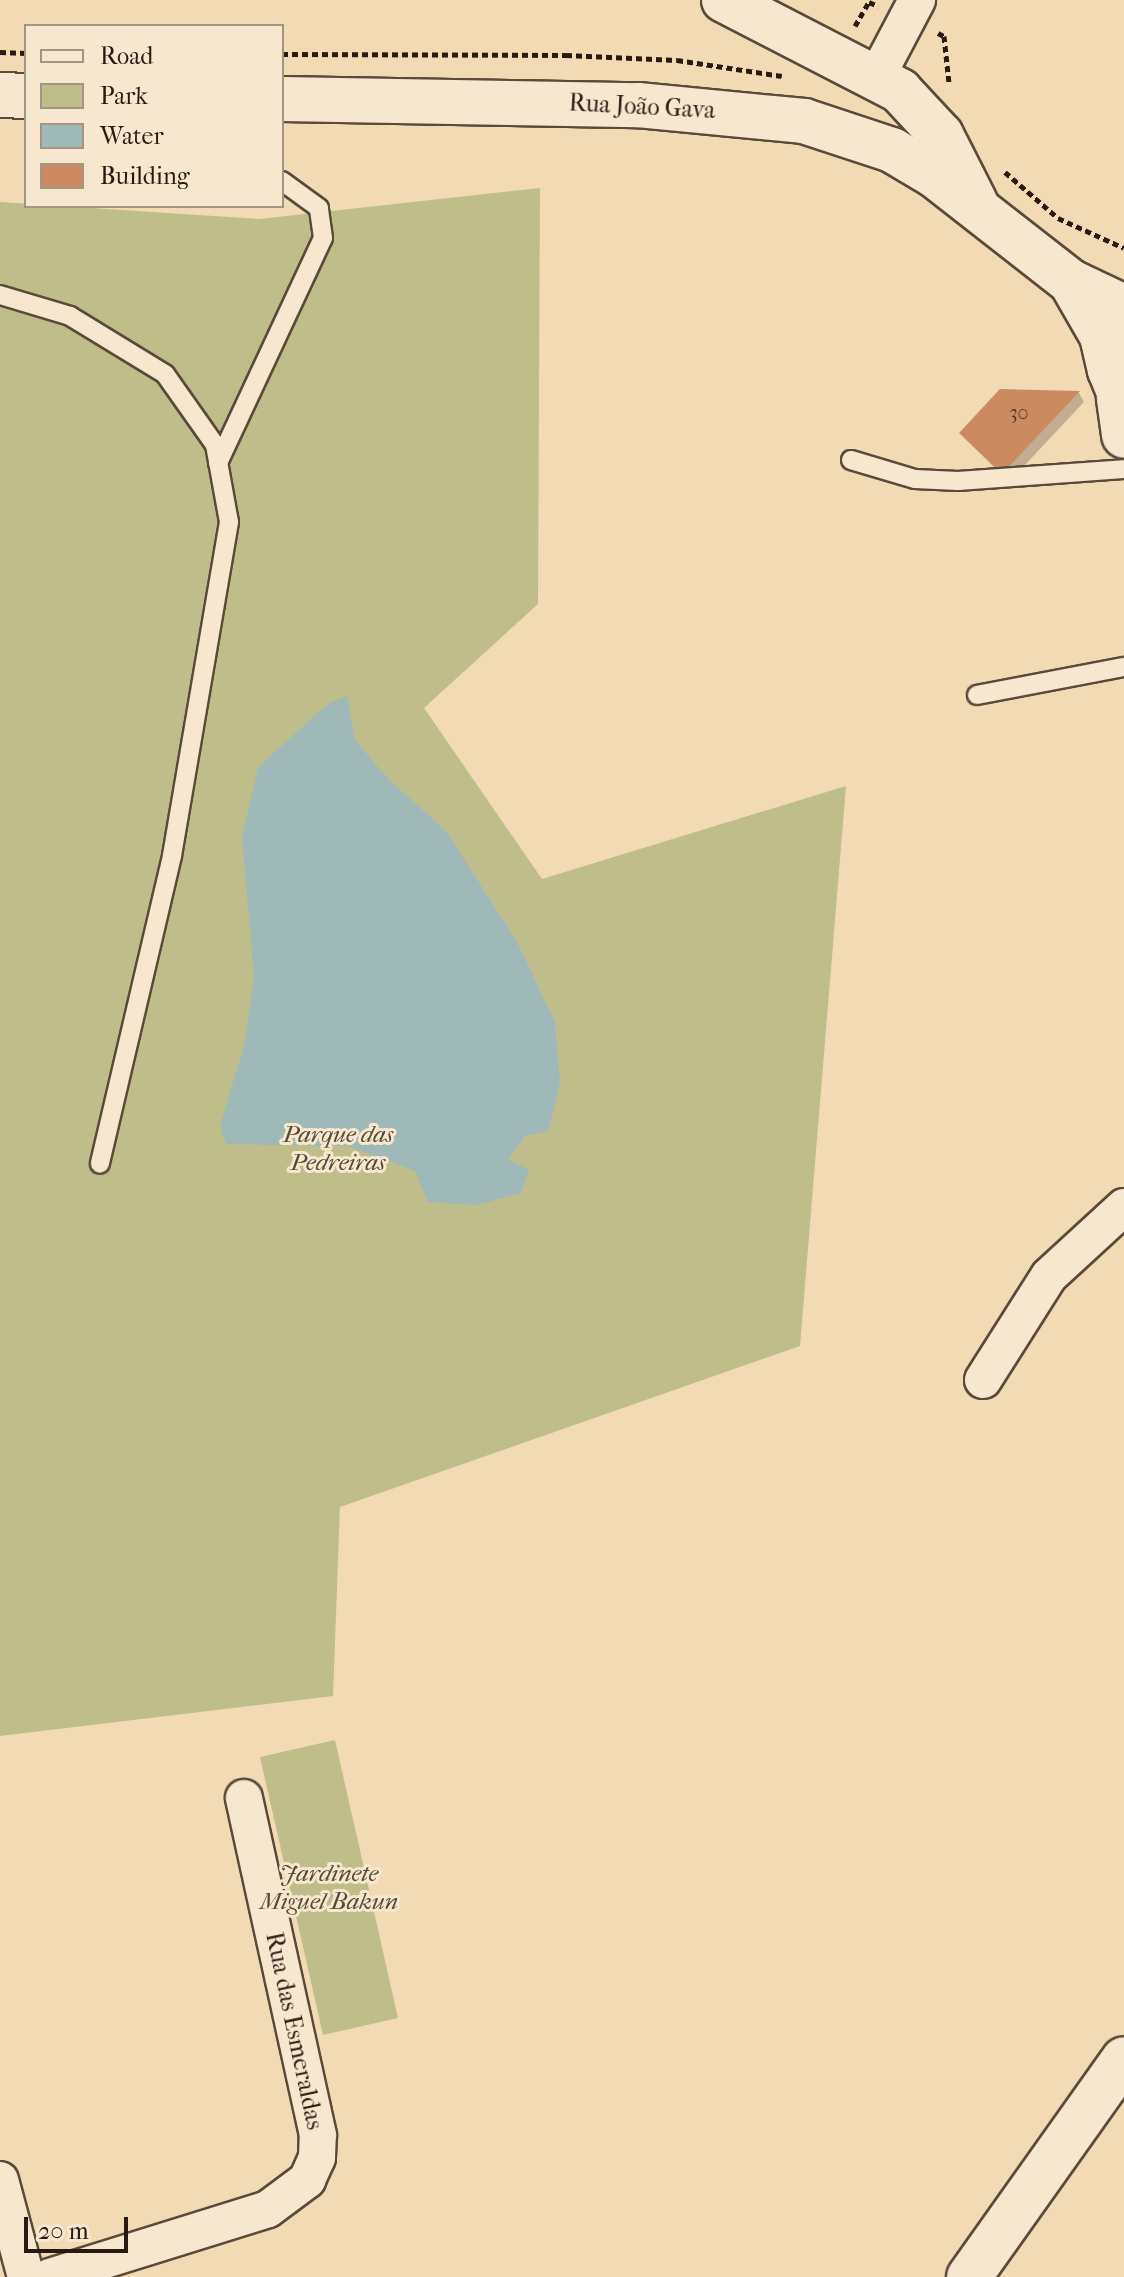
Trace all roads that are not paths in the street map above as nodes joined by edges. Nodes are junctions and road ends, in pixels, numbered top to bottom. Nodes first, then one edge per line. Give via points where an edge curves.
1 (724, 0) edge
2 (917, 0) edge
3 (877, 76) junction
4 (0, 95) edge
5 (24, 96) edge
6 (284, 99) edge
7 (284, 182) edge
8 (978, 209) junction
9 (1071, 282) junction
10 (0, 295) edge
11 (1124, 307) edge
12 (1120, 389) edge
13 (851, 460) dead end
14 (218, 463) junction
15 (1124, 469) edge
16 (1124, 667) edge
17 (977, 695) dead end
18 (100, 1164) dead end
19 (1124, 1207) edge
20 (983, 1380) dead end
21 (244, 1798) dead end
22 (1124, 2059) edge
23 (0, 2180) edge
24 (26, 2277) edge
25 (50, 2277) edge
26 (969, 2277) edge

1 - 3 main road
2 - 3 street
3 - 8 main road via 933,123
4 - 5 main road
6 - 8 main road, Rua João Gava via 638,105 804,121 892,150
7 - 14 lane via 319,208 323,238
8 - 9 main road, Rua João Gava
9 - 11 main road
9 - 12 main road via 1097,324
10 - 14 lane via 70,316 165,374 215,445
13 - 15 lane via 915,479 958,481
14 - 18 lane via 229,522 215,610 172,856
16 - 17 lane
19 - 20 street via 1049,1276
21 - 25 street, Rua das Esmeraldas via 318,2135 317,2158 307,2180 268,2209
22 - 26 main road
23 - 24 street

